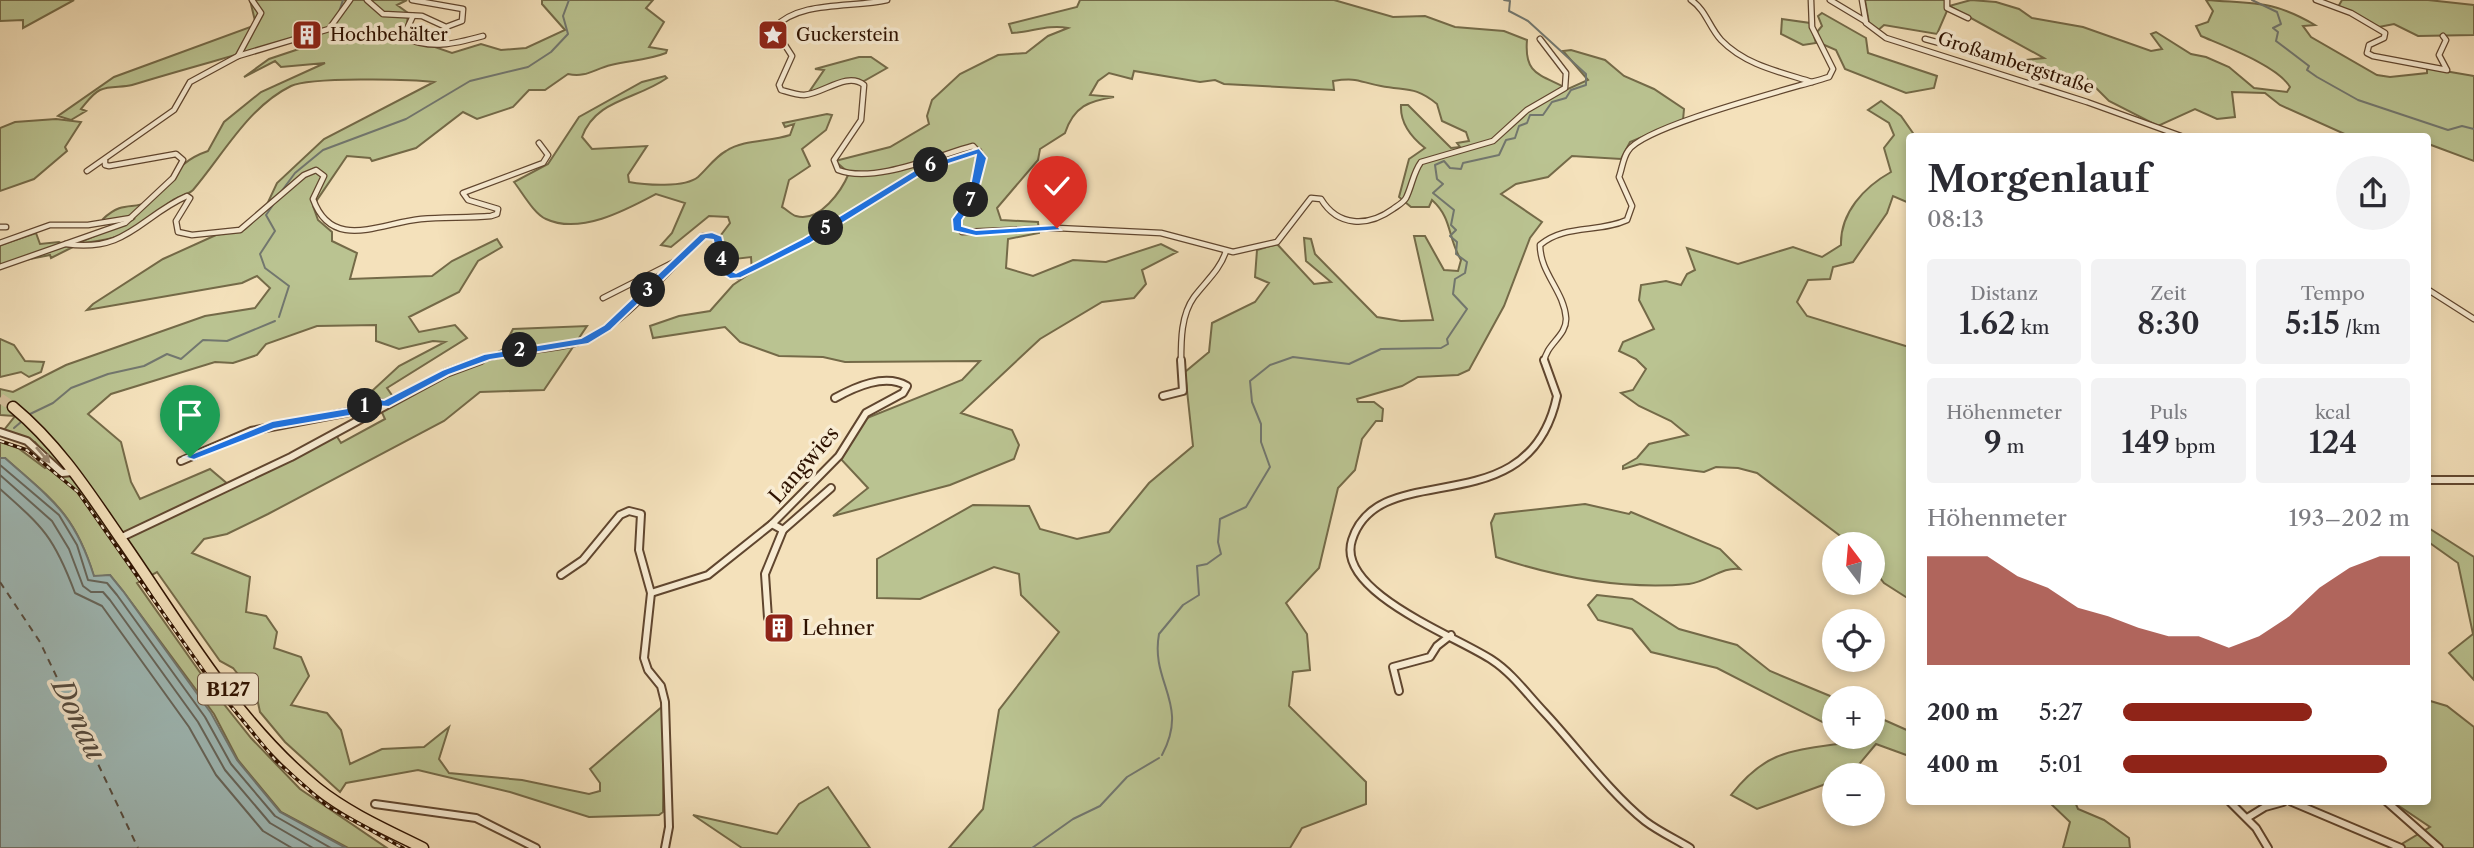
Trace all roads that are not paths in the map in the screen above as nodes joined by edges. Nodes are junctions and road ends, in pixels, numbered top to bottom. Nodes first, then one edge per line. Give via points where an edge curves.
1 (252, 0) edge
2 (350, 0) edge
3 (367, 0) edge
4 (412, 0) edge
5 (887, 0) edge
6 (1691, 0) edge
7 (1811, 0) edge
8 (1830, 0) edge
9 (1862, 0) edge
10 (1947, 0) edge
11 (2316, 0) edge
12 (412, 16) junction
13 (1968, 18) dead end
14 (1865, 21) junction
15 (483, 36) dead end
16 (2442, 36) dead end
17 (1540, 39) dead end
18 (1924, 39) dead end
19 (1950, 46) junction
20 (238, 56) junction
21 (1944, 57) junction
22 (2021, 65) dead end
23 (1812, 82) junction
24 (2174, 133) edge
25 (539, 143) dead end
26 (979, 151) junction
27 (105, 160) junction
28 (109, 166) junction
29 (131, 218) junction
30 (0, 243) edge
31 (66, 244) junction
32 (1226, 251) junction
33 (680, 260) junction
34 (0, 267) edge
35 (2431, 291) edge
36 (603, 298) dead end
37 (2474, 318) edge
38 (1163, 396) dead end
39 (835, 398) dead end
40 (385, 405) junction
41 (16, 408) tunnel mouth
42 (0, 432) edge
43 (181, 461) dead end
44 (74, 472) junction
45 (2474, 480) edge
46 (2431, 481) edge
47 (831, 488) dead end
48 (772, 524) junction
49 (783, 530) junction
50 (120, 538) junction
51 (561, 575) dead end
52 (650, 593) junction
53 (768, 618) dead end
54 (1451, 635) junction
55 (1399, 691) dead end
56 (375, 804) dead end
57 (2233, 805) edge
58 (2272, 805) edge
59 (2299, 805) edge
60 (2390, 805) edge
61 (2247, 818) junction
62 (423, 848) edge
63 (536, 848) edge
64 (665, 848) edge
65 (1690, 848) edge
66 (2268, 848) edge
67 (2401, 848) edge
68 (2439, 848) edge

1 - 20 street via 261,13
2 - 20 street via 328,29
3 - 12 street via 383,14
4 - 12 street via 464,11 461,23 449,27
5 - 26 street via 800,11 778,21 775,32 792,56 779,87 805,96 849,80 863,83 861,120 834,160 836,168 846,174 875,174 966,147
6 - 23 street via 1703,8 1718,37 1732,49 1761,66
7 - 23 street via 1815,35 1833,69 1829,77
8 - 14 street, Großambergstraße
9 - 14 street
10 - 13 street via 1947,8
11 - 16 street via 2385,33 2369,45 2367,53 2373,56 2447,70 2439,55 2445,40
12 - 15 street via 403,37 431,47 448,47
14 - 21 street, Großambergstraße via 1879,35
17 - 32 street via 1566,73 1565,88 1527,110 1493,141 1421,162 1405,200 1382,217 1361,222 1342,219 1329,212 1321,199 1311,198 1277,242
18 - 19 street
19 - 21 street
19 - 22 street
20 - 27 street via 190,82 177,108
21 - 24 street, Großambergstraße
23 - 54 street via 1695,118 1636,142 1628,150 1619,177 1632,206 1627,220 1555,235 1540,245 1541,263 1566,324 1544,358 1558,394 1533,449 1508,470 1386,504 1363,521 1350,542 1352,562 1368,585
25 - 31 street via 548,155 544,163 463,193 467,200 498,209 491,216 419,219 351,230 324,222 314,197 323,178 319,170 303,175 253,221 232,233 178,232 176,221 190,198 187,196 123,238
26 - 32 street via 982,158 973,197 956,222 962,232 1068,228 1161,233
26 - 33 street via 924,169 806,241 738,276 725,271 718,238 712,235 698,239
27 - 28 street
27 - 28 street via 87,171
28 - 29 street via 176,154 183,157 173,178
29 - 30 street via 50,225
29 - 31 street
31 - 34 street
32 - 38 street via 1216,274 1190,304 1179,354 1183,391
33 - 36 street
33 - 40 street via 590,339 488,356
35 - 37 street
39 - 48 street, Langwies via 864,385 896,381 907,386 903,393 866,412 839,456
40 - 43 street via 375,402 349,412 272,425
40 - 50 street via 284,461
41 - 44 main road, B127
42 -> 44 street via 35,446 62,473
44 - 50 main road, B127
45 - 46 street
47 - 49 street
48 - 49 street
48 - 52 street, Langwies via 708,575
49 - 53 street via 765,574
50 - 62 main road, B127 via 215,673 291,764 349,810
51 - 52 street via 586,560 618,516 633,510 642,516 639,550
52 - 64 street via 644,658 664,695 669,827
54 - 55 street via 1430,657 1393,667
54 - 65 street via 1510,674 1645,821
56 - 63 street via 476,818
57 - 61 street
58 - 61 street
59 - 67 street
60 - 68 street
61 - 66 street

